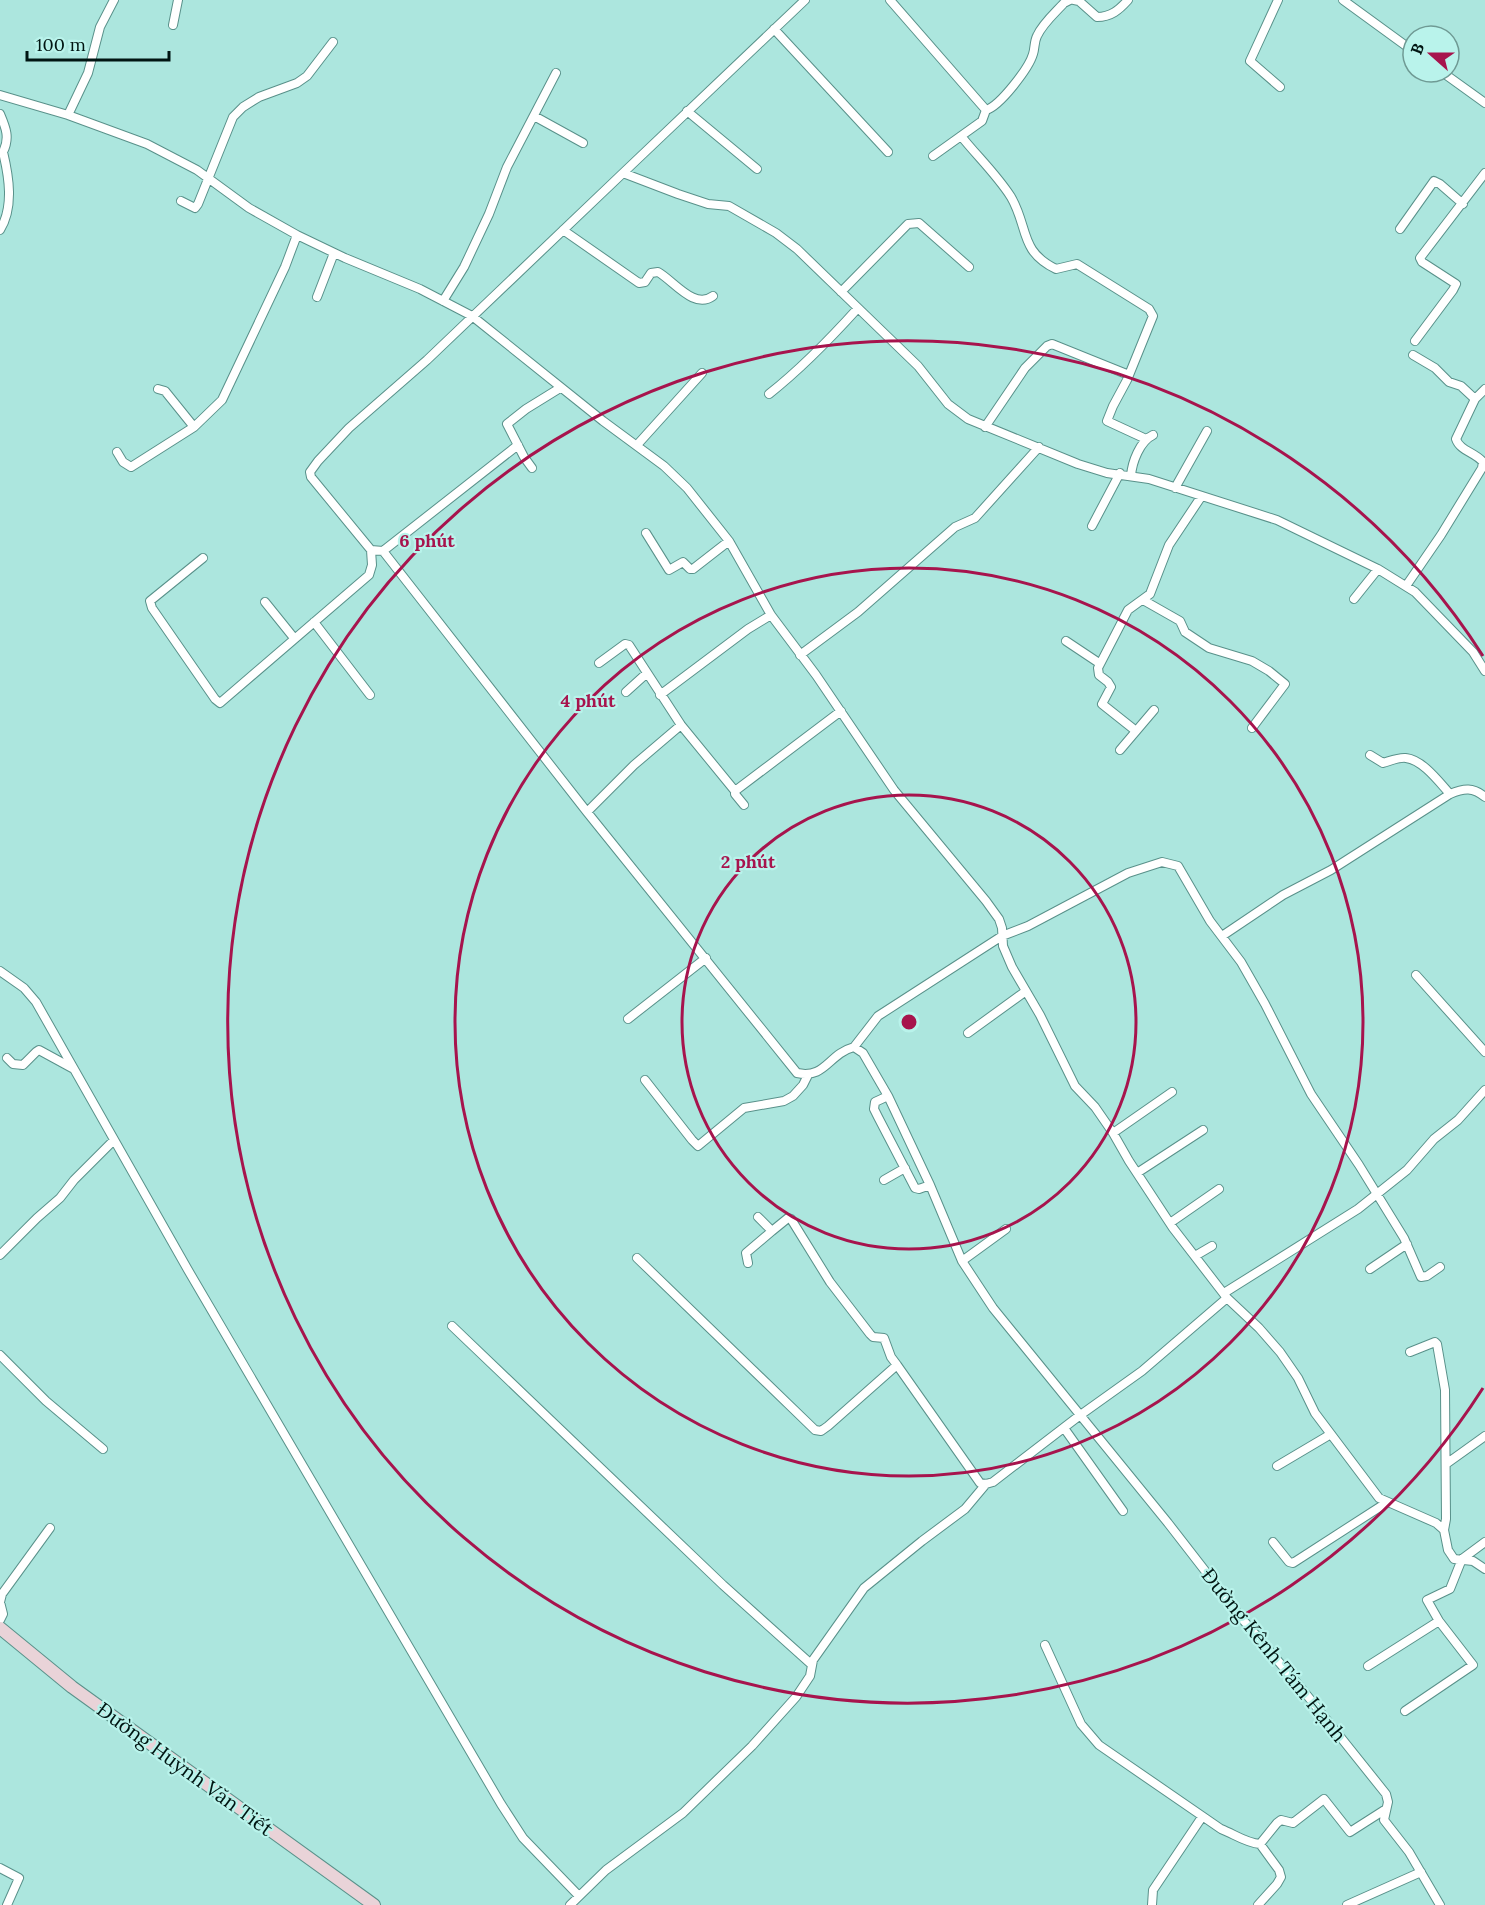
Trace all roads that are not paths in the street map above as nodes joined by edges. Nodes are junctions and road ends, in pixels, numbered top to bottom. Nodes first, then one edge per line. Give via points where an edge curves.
1 (114, 0) edge
2 (178, 0) edge
3 (805, 0) edge
4 (890, 0) edge
5 (1072, 0) edge
6 (1128, 0) edge
7 (1278, 0) edge
8 (1343, 0) edge
9 (173, 25) dead end
10 (774, 29) junction
11 (333, 42) dead end
12 (1401, 42) edge
13 (556, 73) dead end
14 (1459, 84) edge
15 (1280, 87) dead end
16 (0, 95) edge
17 (1485, 103) edge
18 (986, 110) junction
19 (687, 111) junction
20 (0, 114) edge
21 (68, 116) junction
22 (534, 116) junction
23 (961, 136) junction
24 (583, 143) dead end
25 (888, 152) dead end
26 (933, 156) dead end
27 (757, 169) dead end
28 (623, 173) junction
29 (1485, 173) edge
30 (208, 179) junction
31 (181, 201) dead end
32 (1462, 204) junction
33 (1400, 229) dead end
34 (0, 230) edge
35 (563, 230) junction
36 (297, 235) junction
37 (334, 253) junction
38 (969, 267) dead end
39 (841, 291) junction
40 (713, 296) dead end
41 (317, 297) dead end
42 (443, 301) junction
43 (858, 308) junction
44 (472, 316) junction
45 (1415, 341) dead end
46 (1413, 355) dead end
47 (702, 373) dead end
48 (1129, 375) junction
49 (560, 388) junction
50 (158, 389) dead end
51 (1485, 389) edge
52 (770, 394) dead end
53 (1475, 399) junction
54 (194, 427) junction
55 (985, 427) junction
56 (1207, 431) dead end
57 (637, 445) junction
58 (518, 446) junction
59 (1038, 447) junction
60 (117, 452) dead end
61 (1484, 460) edge
62 (532, 468) dead end
63 (1120, 473) junction
64 (1131, 476) junction
65 (1175, 488) junction
66 (1201, 497) junction
67 (1092, 526) dead end
68 (646, 532) dead end
69 (729, 541) junction
70 (371, 549) junction
71 (383, 551) junction
72 (203, 558) dead end
73 (1378, 569) junction
74 (1406, 586) junction
75 (1354, 598) dead end
76 (1143, 600) junction
77 (265, 602) dead end
78 (771, 615) junction
79 (314, 622) junction
80 (294, 638) junction
81 (1066, 641) dead end
82 (800, 655) junction
83 (599, 663) dead end
84 (1099, 663) junction
85 (1485, 671) edge
86 (647, 673) junction
87 (627, 692) dead end
88 (660, 695) junction
89 (370, 696) dead end
90 (1154, 710) dead end
91 (841, 711) junction
92 (681, 725) junction
93 (1252, 728) dead end
94 (1136, 731) junction
95 (1120, 750) dead end
96 (1370, 755) dead end
97 (735, 791) junction
98 (1450, 794) junction
99 (1485, 797) edge
100 (744, 805) dead end
101 (586, 812) junction
102 (1002, 936) junction
103 (1222, 936) junction
104 (706, 958) junction
105 (0, 971) edge
106 (1416, 975) dead end
107 (1026, 991) junction
108 (628, 1018) dead end
109 (968, 1033) dead end
110 (854, 1047) junction
111 (1485, 1052) edge
112 (7, 1058) dead end
113 (72, 1068) junction
114 (808, 1075) junction
115 (645, 1080) dead end
116 (1485, 1090) edge
117 (1172, 1092) dead end
118 (888, 1096) junction
119 (1203, 1130) dead end
120 (1113, 1133) junction
121 (114, 1140) junction
122 (905, 1168) junction
123 (1137, 1173) junction
124 (884, 1180) dead end
125 (930, 1185) junction
126 (1219, 1189) dead end
127 (1377, 1194) junction
128 (758, 1216) dead end
129 (1170, 1223) junction
130 (1006, 1229) dead end
131 (772, 1231) junction
132 (1407, 1244) junction
133 (1212, 1246) dead end
134 (0, 1255) edge
135 (1195, 1256) junction
136 (637, 1258) dead end
137 (962, 1262) junction
138 (748, 1263) dead end
139 (1440, 1267) dead end
140 (1370, 1269) dead end
141 (1226, 1296) junction
142 (452, 1326) dead end
143 (1410, 1352) dead end
144 (0, 1355) edge
145 (897, 1365) junction
146 (1079, 1416) junction
147 (1064, 1428) junction
148 (1331, 1434) junction
149 (1485, 1436) edge
150 (103, 1449) dead end
151 (1446, 1464) junction
152 (1277, 1466) dead end
153 (986, 1484) junction
154 (1386, 1503) junction
155 (1124, 1511) dead end
156 (50, 1528) dead end
157 (1444, 1530) junction
158 (1273, 1542) dead end
159 (1485, 1542) edge
160 (1462, 1560) junction
161 (1485, 1569) edge
162 (0, 1620) edge
163 (1439, 1621) junction
164 (0, 1629) edge
165 (1045, 1645) dead end
166 (811, 1664) junction
167 (1368, 1666) dead end
168 (1405, 1712) dead end
169 (1386, 1809) junction
170 (1202, 1817) junction
171 (1260, 1844) junction
172 (0, 1868) edge
173 (1421, 1872) junction
174 (579, 1896) junction
175 (7, 1905) edge
176 (374, 1905) edge
177 (570, 1905) edge
178 (1152, 1905) edge
179 (1258, 1905) edge
180 (1347, 1905) edge
181 (1440, 1905) edge

1 - 21 street via 100,27 88,73
2 - 9 street
3 - 10 street
4 - 18 street
5 - 6 street via 1097,17 1115,13
5 - 18 street via 1064,3 1037,36 1033,55 1020,76 992,109
7 - 15 street via 1250,61
8 - 12 street
10 - 19 street
10 - 25 street
11 - 30 street via 307,76 259,97 233,117
13 - 22 street
14 - 17 street
16 - 21 street
18 - 23 street via 982,120
19 - 27 street
19 - 28 street
20 - 34 street via 8,138 3,152 9,178 9,199
21 - 30 street via 147,144
22 - 24 street
22 - 42 street via 507,167 464,267
23 - 26 street
23 - 48 street via 1010,196 1023,222 1025,239 1039,258 1056,269 1077,264 1149,309 1153,316
28 - 35 street
28 - 39 street via 741,212 797,249
29 - 32 street
30 - 31 street via 195,208
30 - 36 street
32 - 33 street via 1434,181
32 - 45 street via 1419,259 1455,284
35 - 40 street via 639,283 658,272 697,300
35 - 44 street
36 - 37 street
36 - 54 street via 226,395
37 - 41 street
37 - 42 street
38 - 39 street via 919,223 908,224
39 - 43 street
42 - 44 street
43 - 52 street
43 - 55 street via 918,366 948,404
44 - 49 street
44 - 70 street via 349,428 311,469 311,477
46 - 53 street
47 - 57 street
48 - 55 street via 1047,345 1025,368
48 - 64 street via 1107,422 1150,437 1132,465
49 - 57 street
49 - 58 street via 509,422
50 - 54 street via 165,391
51 - 53 street
53 - 61 street via 1455,439
54 - 60 street via 131,467
55 - 59 street
56 - 65 street
57 - 69 street via 687,488
58 - 62 street
58 - 71 street
59 - 63 street via 1078,464
59 - 82 street via 975,518 955,527 858,612
61 - 74 street
63 - 64 street
63 - 67 street
64 - 65 street
65 - 66 street
66 - 73 street via 1276,520
66 - 76 street via 1169,545 1154,587
68 - 69 street via 669,570 683,562 693,568
69 - 78 street
70 - 71 street
70 - 79 street via 369,575
71 - 101 street
72 - 80 street via 150,602 218,702
73 - 74 street
73 - 75 street
74 - 85 street via 1473,652
76 - 84 street via 1128,610
76 - 93 street via 1180,621 1185,632 1209,648 1252,661 1285,684
77 - 80 street
78 - 82 street
78 - 88 street
79 - 80 street
79 - 89 street
81 - 84 street
82 - 91 street
83 - 86 street via 625,644
84 - 94 street via 1098,672 1111,687 1102,704
86 - 87 street
86 - 88 street
88 - 92 street
90 - 94 street
91 - 97 street
91 - 102 street via 894,790 999,919
92 - 97 street
92 - 101 street
94 - 95 street
96 - 98 street via 1383,763 1406,758 1421,766
97 - 100 street
98 - 99 street via 1468,788
98 - 103 street
101 - 104 street
102 - 103 street via 1128,873 1162,862 1178,866
102 - 107 street via 1012,968
102 - 110 street via 878,1016
103 - 127 street via 1241,962 1311,1094
104 - 108 street
104 - 114 street via 797,1073
105 - 113 street via 31,995
106 - 111 street
107 - 109 street
107 - 120 street via 1076,1086
110 - 114 street
110 - 118 street, Đường Kênh Tám Hạnh via 863,1053
112 - 113 street via 13,1064 23,1065 39,1050
113 - 121 street
114 - 115 street via 793,1096 744,1108 698,1146
116 - 127 street via 1407,1170
117 - 120 street
118 - 122 street via 876,1101 874,1109
118 - 125 street, Đường Kênh Tám Hạnh
119 - 123 street
120 - 123 street
121 - 134 street
121 - 174 street via 501,1804 523,1838
122 - 124 street
122 - 125 street via 915,1188
123 - 129 street
125 - 137 street, Đường Kênh Tám Hạnh
126 - 129 street
127 - 132 street
127 - 141 street
128 - 131 street
129 - 135 street
130 - 137 street
131 - 138 street via 746,1253
131 - 145 street via 791,1219 830,1282 870,1334 884,1338
132 - 139 street via 1421,1277
132 - 140 street
133 - 135 street
135 - 141 street
136 - 145 street via 815,1430 828,1426
137 - 146 street, Đường Kênh Tám Hạnh via 993,1308
141 - 146 street via 1142,1371
141 - 148 street via 1280,1352
142 - 166 street
143 - 151 street via 1437,1344 1445,1390
144 - 150 street
145 - 153 street via 980,1482
146 - 147 street
146 - 169 street, Đường Kênh Tám Hạnh via 1386,1794
147 - 153 street
147 - 155 street
148 - 152 street
148 - 154 street
149 - 151 street
151 - 157 street
153 - 166 street via 965,1509 864,1588
154 - 157 street
154 - 158 street via 1293,1563
156 - 162 street via 2,1594
157 - 160 street via 1448,1550 1454,1559
159 - 160 street
160 - 161 street via 1473,1561
160 - 163 street via 1450,1589 1427,1600
163 - 167 street
163 - 168 street via 1473,1665
164 - 176 street, Đường Huỳnh Văn Tiết via 72,1687
165 - 170 street via 1082,1724 1099,1745
166 - 174 street via 810,1676 796,1697 752,1746 683,1813 606,1870
169 - 171 street via 1350,1832 1324,1799 1293,1822 1281,1820
169 - 173 street, Đường Kênh Tám Hạnh via 1383,1821
170 - 171 street via 1246,1841
170 - 178 street via 1153,1890
171 - 179 street via 1281,1877
172 - 175 street via 19,1878
173 - 180 street
173 - 181 street, Đường Kênh Tám Hạnh
174 - 177 street

